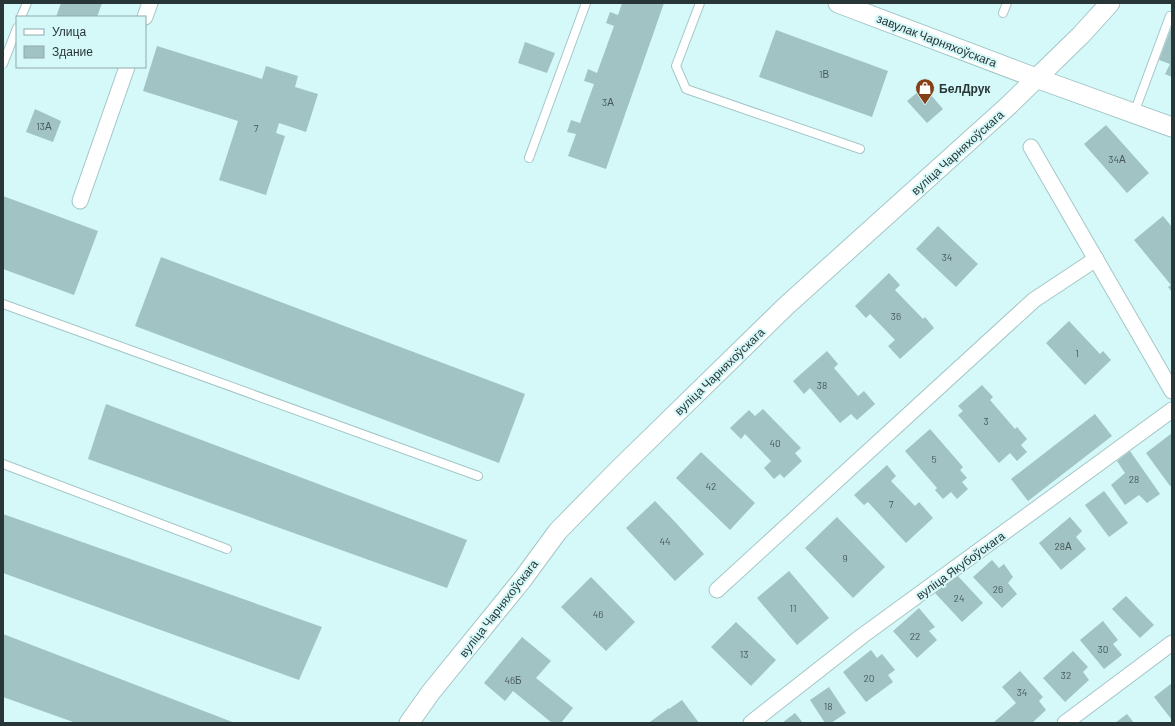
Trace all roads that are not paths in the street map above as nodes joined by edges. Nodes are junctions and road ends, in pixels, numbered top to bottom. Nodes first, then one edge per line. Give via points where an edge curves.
1 (27, 3) edge
2 (150, 3) edge
3 (586, 3) edge
4 (700, 3) edge
5 (838, 3) edge
6 (1007, 3) edge
7 (1110, 3) edge
8 (1003, 13) dead end
9 (21, 16) edge
10 (145, 16) edge
11 (1170, 16) dead end
12 (16, 31) edge
13 (3, 64) edge
14 (127, 68) edge
15 (1036, 78) junction
16 (1134, 113) junction
17 (1172, 127) edge
18 (1031, 147) dead end
19 (860, 149) dead end
20 (529, 158) dead end
21 (80, 201) dead end
22 (1096, 259) junction
23 (3, 305) edge
24 (1172, 392) edge
25 (1172, 410) edge
26 (3, 464) edge
27 (478, 476) dead end
28 (227, 549) dead end
29 (716, 590) dead end
30 (1172, 643) edge
31 (409, 723) edge
32 (751, 723) edge
33 (1065, 723) edge

1 - 9 lane
2 - 10 street
3 - 20 lane
4 - 19 lane via 676,66 686,89
5 - 15 street, завулак Чарняхоўскага
6 - 8 lane
7 - 15 street, вуліца Чарняхоўскага
11 - 16 lane
12 - 13 lane
14 - 21 street
15 - 16 street
15 - 31 street, вуліца Чарняхоўскага via 786,306 618,469 558,531
16 - 17 street
18 - 22 street
22 - 24 street
22 - 29 street via 1034,300
23 - 27 lane
25 - 32 street, вуліца Якубоўскага via 862,636
26 - 28 lane
30 - 33 street

